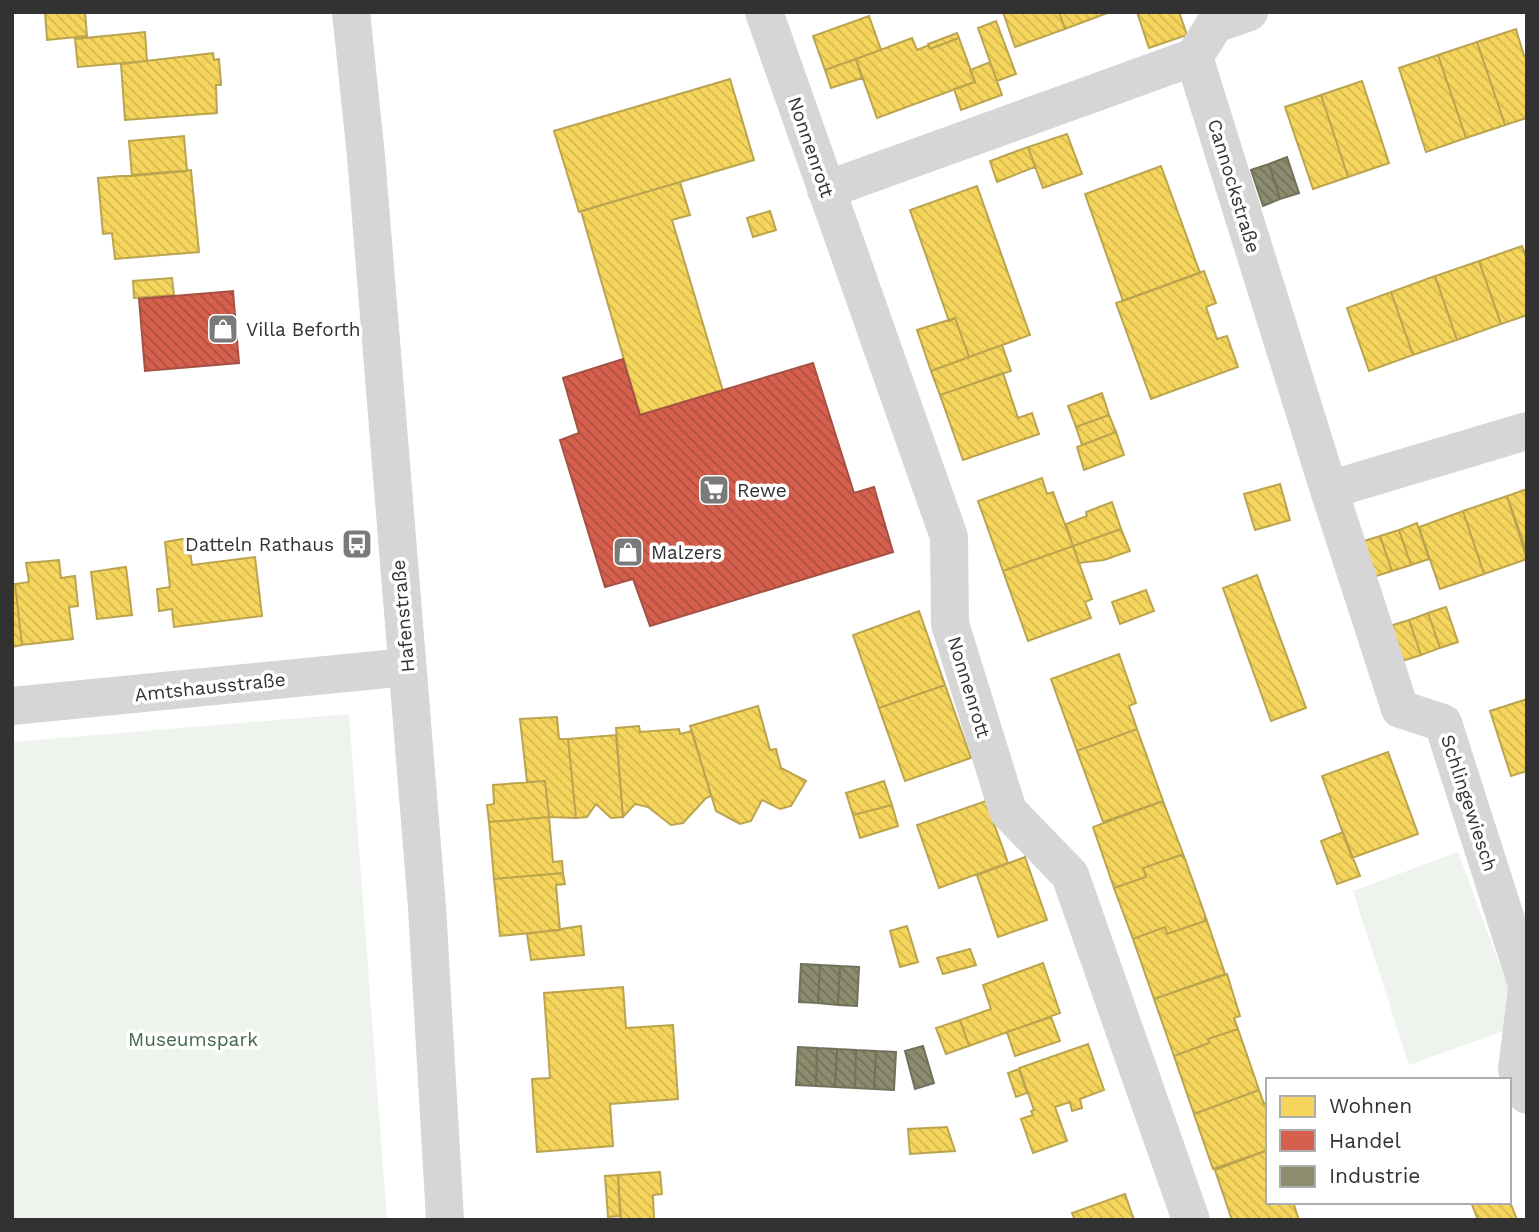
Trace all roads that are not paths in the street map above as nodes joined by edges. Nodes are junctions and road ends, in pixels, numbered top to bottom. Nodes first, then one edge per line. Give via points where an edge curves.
1 (352, 12) edge
2 (764, 12) edge
3 (1250, 12) edge
4 (1194, 57) junction
5 (826, 190) junction
6 (1527, 431) edge
7 (1329, 490) junction
8 (407, 667) junction
9 (12, 706) edge
10 (1527, 987) edge
11 (1527, 1095) edge
12 (445, 1220) edge
13 (1191, 1220) edge

1 - 8 street, Hafenstraße
2 - 5 street, Nonnenrott
3 - 4 street via 1215,24
4 - 5 street
4 - 7 street, Cannockstraße
5 - 13 street, Nonnenrott via 949,537 950,624 1008,811 1070,875
6 - 7 street
7 - 10 street, Schlingewiesch via 1400,709 1443,723
8 - 9 street, Amtshausstraße
8 - 12 street, Hafenstraße
10 - 11 street, Schlingewiesch via 1517,1069

